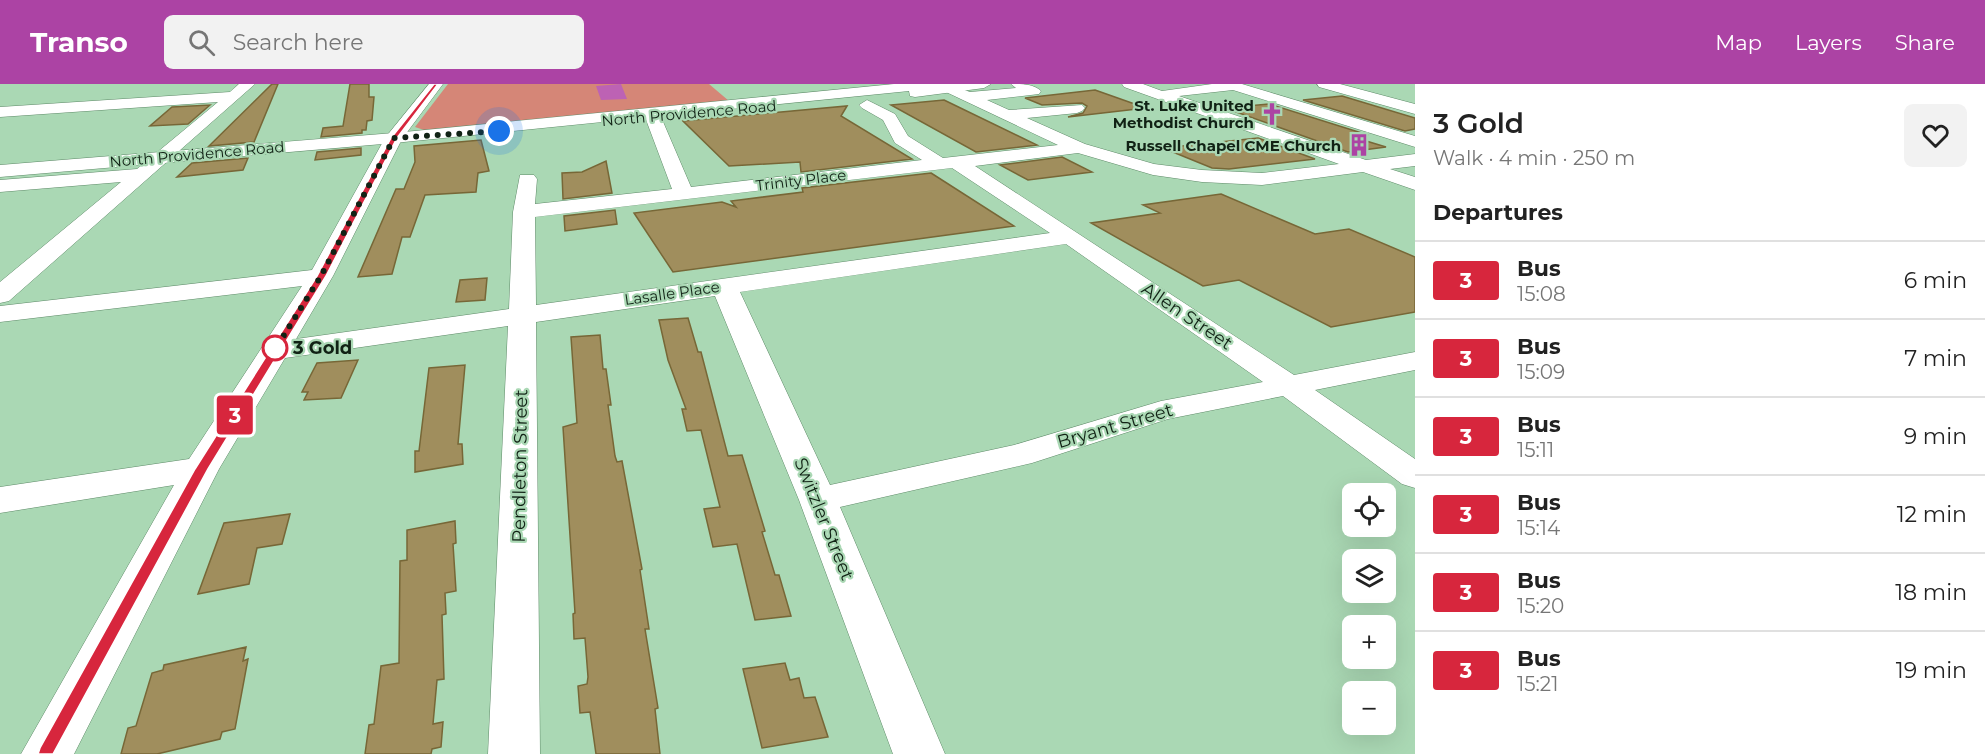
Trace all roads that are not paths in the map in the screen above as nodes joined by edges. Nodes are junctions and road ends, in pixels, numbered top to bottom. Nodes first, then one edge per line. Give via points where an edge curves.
1 (436, 84) edge
2 (1018, 84) edge
3 (1128, 84) edge
4 (1324, 84) edge
5 (1235, 85) edge
6 (952, 88) edge
7 (987, 89) edge
8 (241, 90) edge
9 (1407, 91) dead end
10 (28, 94) dead end
11 (1157, 94) junction
12 (1363, 95) junction
13 (867, 105) dead end
14 (1415, 109) edge
15 (0, 110) edge
16 (1076, 115) dead end
17 (652, 117) junction
18 (1032, 120) junction
19 (394, 138) junction
20 (1415, 142) edge
21 (1079, 148) junction
22 (164, 157) junction
23 (1415, 160) edge
24 (948, 163) junction
25 (60, 166) junction
26 (1366, 166) junction
27 (0, 171) edge
28 (144, 174) junction
29 (42, 182) junction
30 (1415, 184) edge
31 (0, 186) edge
32 (684, 193) junction
33 (525, 195) joint
34 (1070, 237) junction
35 (321, 276) junction
36 (724, 286) junction
37 (0, 295) edge
38 (0, 314) edge
39 (524, 314) junction
40 (274, 351) junction
41 (1415, 361) edge
42 (1288, 385) junction
43 (201, 469) junction
44 (1415, 476) edge
45 (0, 500) edge
46 (818, 500) junction
47 (47, 754) edge
48 (514, 754) edge
49 (919, 754) edge

1 - 19 street
2 - 7 street, North Providence Road via 1034,91
3 - 11 street
4 - 12 street
5 - 11 street
5 - 20 street
6 - 7 street, North Providence Road
6 - 17 street, North Providence Road
6 - 18 street via 1006,115
6 - 19 street, North Providence Road
7 - 18 street
8 - 15 street
8 - 22 street
9 - 12 street
10 - 15 street
11 - 26 street
12 - 14 street
13 - 24 street, Allen Street via 889,117 902,140
16 - 18 street
17 - 19 street, North Providence Road
17 - 32 street
18 - 21 street
19 - 22 street, North Providence Road
19 - 35 street
21 - 24 street, Trinity Place
21 - 26 street via 1153,169 1232,178 1287,177
22 - 25 street, North Providence Road
22 - 28 street
23 - 26 street
24 - 32 street, Trinity Place
24 - 34 street, Allen Street
25 - 27 street, North Providence Road
25 - 29 street
26 - 30 street
28 - 29 street
28 - 37 street
29 - 31 street
32 - 33 street, Trinity Place
33 - 39 street, Pendleton Street
34 - 36 street, Lasalle Place
34 - 42 street, Allen Street
35 - 38 street
35 - 40 street
36 - 39 street, Lasalle Place
36 - 46 street, Switzler Street
39 - 40 street, Lasalle Place
39 - 48 street, Pendleton Street
40 - 43 street
41 - 42 street, Bryant Street
42 - 44 street, Allen Street
42 - 46 street, Bryant Street via 1161,411 1020,455
43 - 45 street
43 - 47 street
46 - 49 street, Switzler Street

